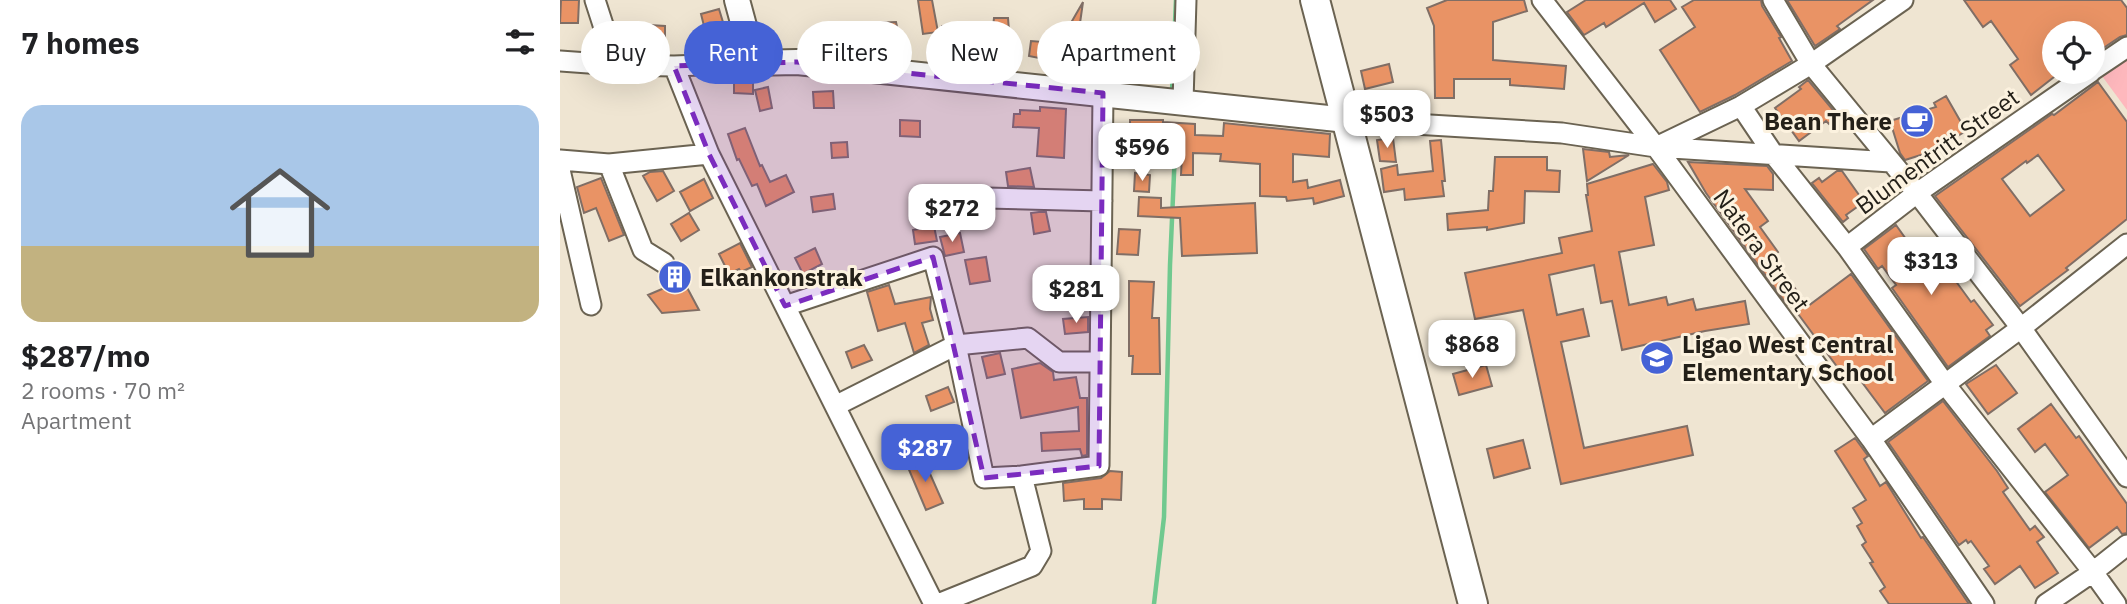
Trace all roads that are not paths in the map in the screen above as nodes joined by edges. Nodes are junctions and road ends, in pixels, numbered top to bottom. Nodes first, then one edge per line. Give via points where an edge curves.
1 (595, 0) edge
2 (737, 0) edge
3 (1186, 0) edge
4 (1315, 0) edge
5 (1542, 0) edge
6 (1773, 0) edge
7 (1903, 0) edge
8 (602, 21) edge
9 (743, 21) edge
10 (2127, 47) edge
11 (560, 61) edge
12 (581, 62) edge
13 (783, 62) edge
14 (2105, 62) edge
15 (1811, 64) junction
16 (670, 66) edge
17 (674, 66) junction
18 (684, 66) edge
19 (2073, 84) edge
20 (1103, 93) junction
21 (1183, 102) junction
22 (1741, 106) junction
23 (1348, 120) junction
24 (1656, 147) junction
25 (709, 154) junction
26 (1774, 155) junction
27 (560, 160) edge
28 (1891, 162) junction
29 (609, 164) junction
30 (560, 170) edge
31 (1917, 193) junction
32 (987, 198) dead end
33 (1101, 201) junction
34 (2127, 244) edge
35 (1847, 247) junction
36 (664, 263) dead end
37 (591, 305) dead end
38 (785, 306) junction
39 (2021, 328) junction
40 (956, 345) junction
41 (1100, 362) junction
42 (1945, 384) junction
43 (835, 406) junction
44 (1871, 439) junction
45 (1022, 476) junction
46 (2127, 477) edge
47 (2127, 545) edge
48 (2094, 572) junction
49 (936, 604) edge
50 (1473, 604) edge
51 (1984, 604) edge
52 (2046, 604) edge
53 (2116, 604) edge

1 - 8 street
2 - 9 main road
3 - 21 street
4 - 23 highway
5 - 24 street, Natera Street
6 - 15 street
7 - 15 street
10 - 14 street, Blumentritt Street
11 - 12 street
13 - 20 main road
15 - 22 street
15 - 28 street
16 - 17 street
17 - 18 street
17 - 25 street
19 - 31 street, Blumentritt Street
20 - 21 main road
20 - 33 street
21 - 23 main road
22 - 24 street
22 - 26 street
23 - 24 street via 1562,133
23 - 50 highway
24 - 26 street
24 - 44 street, Natera Street
25 - 29 street
25 - 38 street
26 - 28 street
26 - 35 street
27 - 29 street
28 - 31 street
29 - 36 street via 643,250
30 - 37 street
31 - 35 street, Blumentritt Street
31 - 39 street
32 - 33 street
33 - 41 street
34 - 39 street
35 - 42 street
38 - 40 street via 933,257
38 - 43 street
39 - 42 street
39 - 46 street
40 - 41 street via 1028,338 1059,362
40 - 43 street
40 - 45 street via 984,478
41 - 45 street via 1098,466
42 - 44 street
42 - 48 street
43 - 49 street
44 - 51 street, Natera Street
45 - 49 street via 1041,551 1032,566
47 - 48 street
48 - 52 street
48 - 53 street

